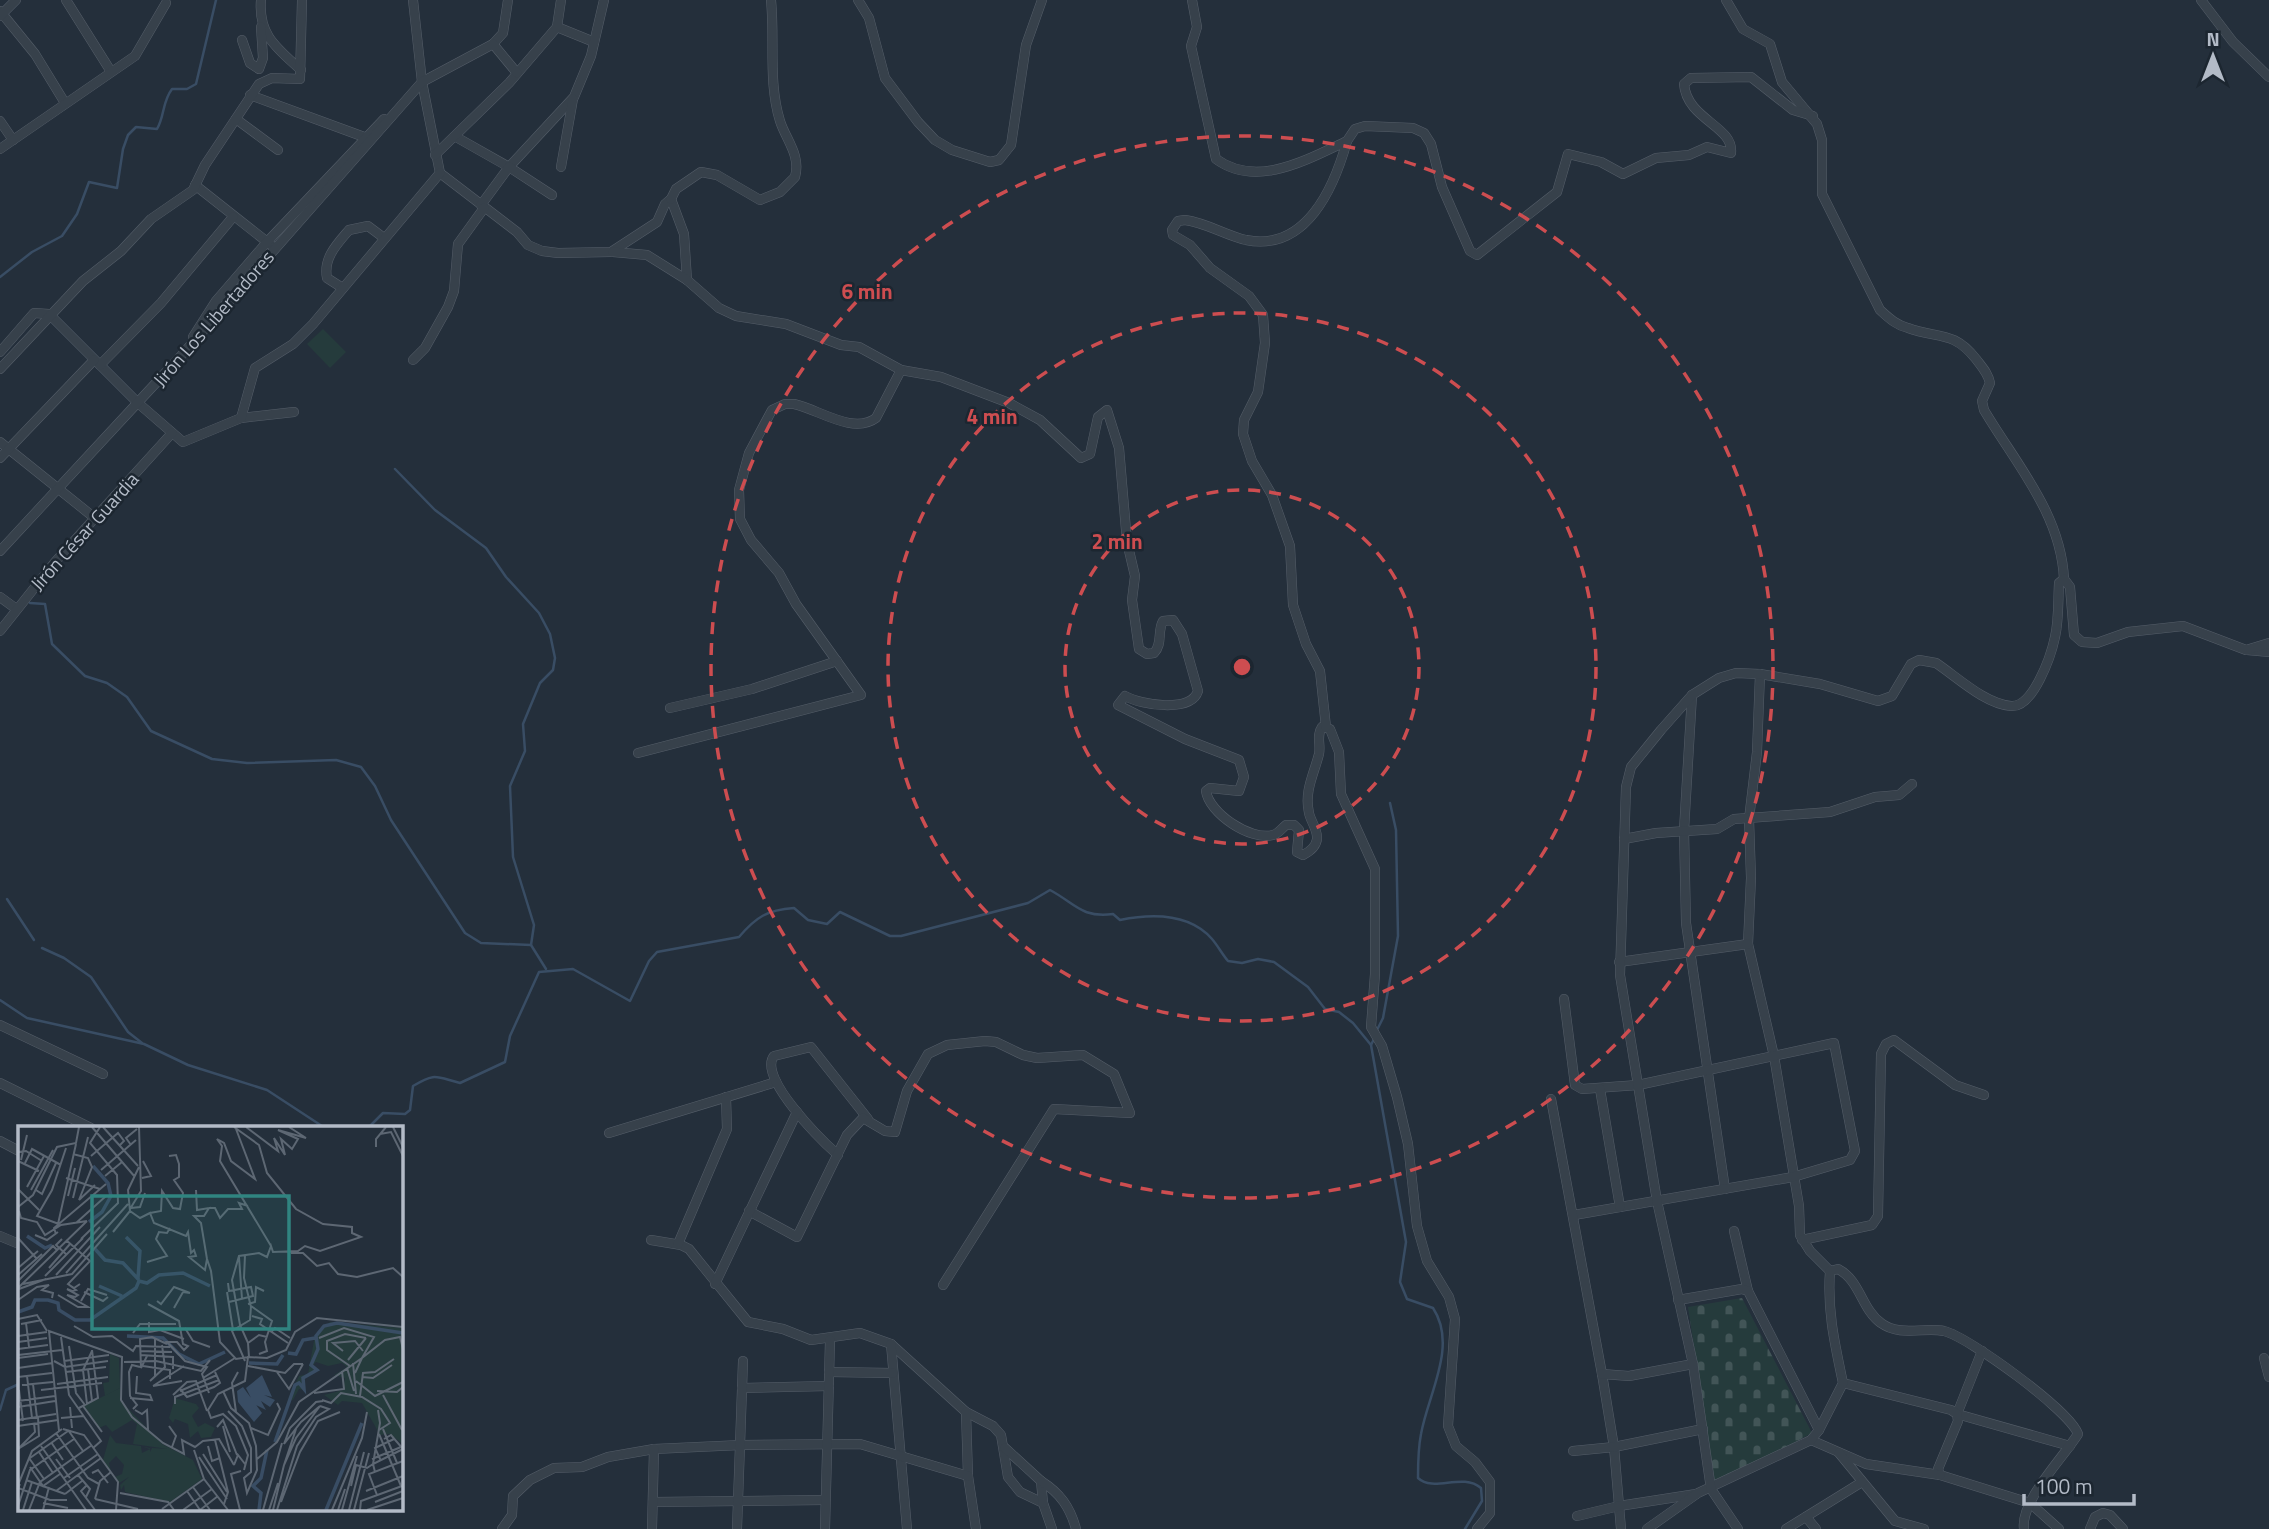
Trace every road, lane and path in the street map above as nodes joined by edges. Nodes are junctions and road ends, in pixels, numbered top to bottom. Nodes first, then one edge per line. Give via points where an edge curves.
1 (16, 0) edge
2 (66, 0) edge
3 (261, 0) edge
4 (302, 0) edge
5 (413, 0) edge
6 (508, 0) edge
7 (561, 0) edge
8 (604, 0) edge
9 (771, 0) edge
10 (858, 0) edge
11 (1042, 0) edge
12 (1192, 0) edge
13 (1726, 0) edge
14 (2202, 0) edge
15 (166, 3) dead end
16 (1, 14) edge
17 (261, 26) junction
18 (557, 27) junction
19 (242, 40) dead end
20 (594, 42) junction
21 (493, 44) junction
22 (110, 70) junction
23 (301, 70) junction
24 (517, 73) junction
25 (2269, 77) edge
26 (422, 82) junction
27 (250, 95) junction
28 (574, 97) junction
29 (65, 103) junction
30 (1813, 116) junction
31 (236, 119) junction
32 (0, 121) edge
33 (456, 137) junction
34 (368, 138) junction
35 (13, 140) junction
36 (1347, 141) junction
37 (0, 149) edge
38 (278, 150) dead end
39 (435, 155) junction
40 (509, 167) junction
41 (561, 167) dead end
42 (440, 173) junction
43 (195, 185) junction
44 (552, 195) dead end
45 (671, 199) junction
46 (482, 206) junction
47 (233, 217) junction
48 (384, 237) junction
49 (271, 245) junction
50 (611, 252) junction
51 (687, 280) junction
52 (341, 287) junction
53 (49, 314) junction
54 (0, 352) edge
55 (413, 360) dead end
56 (97, 362) junction
57 (0, 369) edge
58 (901, 370) junction
59 (138, 403) junction
60 (294, 412) dead end
61 (241, 418) junction
62 (172, 433) junction
63 (0, 442) edge
64 (8, 449) junction
65 (0, 458) edge
66 (58, 490) junction
67 (96, 519) junction
68 (0, 551) edge
69 (2064, 579) junction
70 (0, 597) edge
71 (15, 608) junction
72 (0, 631) edge
73 (2269, 643) edge
74 (2246, 650) junction
75 (2269, 652) edge
76 (837, 662) junction
77 (1760, 674) junction
78 (1692, 695) junction
79 (670, 708) dead end
80 (1326, 727) junction
81 (638, 753) dead end
82 (1912, 784) dead end
83 (1749, 819) junction
84 (1684, 830) junction
85 (1624, 839) junction
86 (1748, 944) junction
87 (1690, 950) junction
88 (1619, 962) junction
89 (1564, 999) dead end
90 (0, 1025) edge
91 (1773, 1056) junction
92 (1706, 1071) junction
93 (103, 1074) dead end
94 (776, 1082) junction
95 (0, 1083) edge
96 (1638, 1085) junction
97 (1600, 1088) junction
98 (1984, 1095) dead end
99 (726, 1097) junction
100 (1551, 1099) dead end
101 (797, 1112) junction
102 (868, 1119) junction
103 (87, 1126) edge
104 (609, 1133) dead end
105 (0, 1141) edge
106 (18, 1150) edge
107 (838, 1155) junction
108 (1793, 1177) junction
109 (1725, 1189) junction
110 (1657, 1201) junction
111 (1620, 1207) junction
112 (749, 1211) junction
113 (1574, 1215) junction
114 (1734, 1231) dead end
115 (0, 1236) edge
116 (651, 1240) dead end
117 (1802, 1240) junction
118 (18, 1244) edge
119 (678, 1244) junction
120 (1830, 1271) junction
121 (715, 1284) junction
122 (943, 1285) dead end
123 (1748, 1291) junction
124 (1678, 1300) junction
125 (830, 1340) junction
126 (891, 1344) junction
127 (1982, 1351) junction
128 (2264, 1358) dead end
129 (743, 1362) dead end
130 (1693, 1364) junction
131 (829, 1373) junction
132 (892, 1373) junction
133 (1602, 1374) junction
134 (2269, 1377) edge
135 (1843, 1383) junction
136 (829, 1386) junction
137 (742, 1388) junction
138 (967, 1412) junction
139 (1957, 1414) junction
140 (1703, 1429) junction
141 (1819, 1430) junction
142 (1811, 1440) junction
143 (828, 1442) junction
144 (741, 1445) junction
145 (2070, 1446) junction
146 (1004, 1447) junction
147 (1614, 1447) junction
148 (654, 1449) junction
149 (1573, 1451) dead end
150 (1838, 1452) junction
151 (899, 1453) junction
152 (1940, 1475) junction
153 (968, 1476) junction
154 (1041, 1481) junction
155 (1862, 1482) junction
156 (1711, 1489) junction
157 (1698, 1493) junction
158 (825, 1500) junction
159 (737, 1501) junction
160 (653, 1502) junction
161 (1043, 1503) junction
162 (2030, 1503) junction
163 (1619, 1506) junction
164 (1577, 1516) dead end
165 (1806, 1517) junction
166 (1912, 1528) edge
167 (502, 1529) edge
168 (652, 1529) edge
169 (737, 1529) edge
170 (825, 1529) edge
171 (907, 1529) edge
172 (976, 1529) edge
173 (1052, 1529) edge
174 (1076, 1529) edge
175 (1477, 1529) edge
176 (1621, 1529) edge
177 (1647, 1529) edge
178 (1738, 1529) edge
179 (1786, 1529) edge
180 (1816, 1529) edge
181 (1924, 1529) edge
182 (2023, 1529) edge
183 (2059, 1529) edge
184 (2090, 1529) edge
185 (2123, 1529) edge

1 - 16 street
2 - 22 street
3 - 17 street
4 - 23 street
5 - 26 street
6 - 21 street via 503,33
7 - 18 street
8 - 20 street
9 - 45 street via 774,96 780,124 795,154 795,177 780,192 760,200 717,175 701,172 676,189
10 - 11 street via 869,18 885,78 918,121 952,150 990,162 999,160 1011,145 1026,45
12 - 36 street via 1197,27 1191,46 1216,159 1270,171 1297,165
13 - 30 street via 1743,29 1770,44 1782,82
14 - 25 street via 2233,42
15 - 22 street via 135,56
16 - 29 street
17 - 19 street via 259,69 250,64
17 - 23 street via 271,43
18 - 20 street
18 - 24 street
20 - 28 street
21 - 24 street
21 - 26 street
22 - 29 street
23 - 27 street via 298,81 272,78
24 - 33 street
26 - 34 street, Jirón Los Libertadores
26 - 39 street
27 - 31 street
27 - 34 street
28 - 40 street
28 - 41 street
29 - 35 street
30 - 36 street via 1793,110 1751,77 1691,78 1684,84 1689,102 1696,114 1719,128 1731,144 1731,153 1707,147 1689,155 1656,158 1623,174 1601,162 1568,155 1558,192 1476,255 1470,251 1442,187 1424,132 1365,126 1355,129
30 - 69 street via 1822,140 1822,194 1880,310 1910,330 1961,342 1987,373 1990,383 1982,401 1984,410 2045,507 2059,544
31 - 38 street
31 - 43 street
32 - 35 street
33 - 39 street
33 - 40 street
34 - 49 street, Jirón Los Libertadores
35 - 37 street
36 - 80 street via 1339,169 1312,218 1291,234 1246,240 1185,219 1172,230 1210,268 1249,296 1263,315 1265,343 1258,392 1244,420 1243,434 1290,546 1293,605 1321,671
39 - 42 street
40 - 44 street
40 - 46 street
42 - 46 street
42 - 48 street
43 - 47 street
43 - 53 street via 151,219
45 - 50 street via 657,222
45 - 51 street via 684,234
46 - 50 street via 528,245 542,251
46 - 55 street via 458,244 448,307
47 - 49 street
47 - 56 street via 161,303
48 - 52 street
48 - 52 street via 368,226 349,230 329,257 326,269 327,278
49 - 59 street, Jirón Los Libertadores
50 - 51 street via 647,255
51 - 58 street via 719,308 736,316 786,324 841,345 859,347
52 - 61 street via 293,344 256,368
53 - 54 street via 34,313
53 - 56 street
53 - 57 street
56 - 59 street
56 - 64 street
58 - 76 street via 871,422 854,425 794,404 772,410 749,453 739,490 744,528
58 - 80 street via 967,386 1029,413 1081,458 1093,448 1099,413 1109,412 1119,448 1139,649 1154,653 1163,621 1173,620 1182,634 1198,691 1186,702 1142,704 1125,696 1118,705 1239,760 1244,777 1239,791 1206,791 1231,822 1265,835 1294,825 1300,835 1297,852 1309,852 1317,843 1309,815 1310,778 1319,751 1318,733
59 - 62 street
59 - 66 street, Jirón Los Libertadores
60 - 61 street
61 - 62 street via 187,442
62 - 67 street, Jirón César Guardia
63 - 64 street
64 - 65 street
64 - 66 street
66 - 67 street
66 - 68 street, Jirón Los Libertadores
67 - 71 street, Jirón César Guardia
69 - 74 street via 2070,587 2074,635 2082,642 2183,626
69 - 77 street via 2059,583 2055,637 2038,684 2018,706 1985,696 1928,660 1911,664 1892,696 1878,701 1820,684
70 - 71 street
71 - 72 street, Jirón César Guardia
73 - 74 street
74 - 75 street
76 - 79 street
76 - 81 street via 860,690 859,696
77 - 78 street via 1727,675
77 - 83 street
78 - 84 street
78 - 85 street via 1631,767
80 - 175 street via 1339,752 1341,794 1375,869 1376,1036 1408,1144 1417,1226 1427,1261 1449,1297 1455,1319 1448,1426 1456,1446 1490,1482 1490,1513
82 - 83 street via 1899,794 1830,812
83 - 84 street via 1734,819 1717,829
83 - 86 street
84 - 85 street
84 - 87 street
85 - 88 street
86 - 87 street
86 - 91 street
87 - 88 street
87 - 92 street
88 - 96 street
89 - 97 street via 1575,1085
90 - 93 street
91 - 92 street
91 - 108 street
91 - 108 street via 1834,1043 1855,1152 1850,1160
92 - 96 street
92 - 109 street
94 - 99 street
94 - 101 street
94 - 102 street via 770,1066 774,1056 811,1046
95 - 103 street
96 - 97 street
96 - 110 street
97 - 111 street
98 - 117 street via 1955,1085 1894,1040 1886,1044 1881,1054 1878,1115 1878,1216 1872,1225
99 - 104 street
99 - 119 street via 727,1129
100 - 113 street
101 - 107 street
101 - 112 street
102 - 107 street via 858,1121
102 - 122 street via 895,1132 918,1068 928,1054 947,1045 996,1041 1037,1058 1083,1055 1118,1080 1130,1113 1058,1108 1050,1112
105 - 106 street
107 - 112 street via 797,1237
108 - 109 street
108 - 117 street
109 - 110 street
110 - 111 street
110 - 124 street
111 - 113 street
112 - 121 street
113 - 133 street
114 - 123 street
115 - 118 street
116 - 119 street
117 - 120 street
119 - 121 street via 689,1249
120 - 127 street via 1843,1272 1878,1321 1890,1329 1945,1331
120 - 135 street via 1832,1341
121 - 125 street via 748,1322 811,1340
123 - 124 street
123 - 141 street
124 - 130 street
125 - 126 street via 860,1333
125 - 131 street
126 - 132 street
126 - 138 street
127 - 139 street
127 - 145 street via 2075,1425 2078,1434
128 - 134 street
129 - 137 street
130 - 133 street via 1629,1376
130 - 140 street
131 - 132 street
131 - 136 street
132 - 151 street
133 - 147 street
135 - 139 street
135 - 141 street
136 - 137 street
136 - 143 street
137 - 144 street
138 - 146 street via 993,1426
138 - 153 street
139 - 145 street
139 - 152 street via 1938,1469
140 - 147 street
140 - 156 street
141 - 142 street
142 - 150 street
142 - 156 street
143 - 144 street
143 - 151 street
143 - 158 street
144 - 148 street
144 - 159 street
145 - 162 street
146 - 154 street
146 - 161 street via 1006,1471 1016,1488
147 - 149 street
147 - 163 street
148 - 160 street
148 - 167 street via 538,1475 513,1496 512,1515
150 - 152 street via 1866,1464
150 - 155 street
151 - 153 street
151 - 171 street
152 - 162 street
153 - 172 street
154 - 161 street
154 - 174 street via 1070,1509
155 - 165 street
155 - 166 street via 1895,1521
156 - 157 street
156 - 178 street
157 - 163 street
157 - 177 street
158 - 159 street
158 - 170 street
159 - 160 street
159 - 169 street
160 - 168 street
161 - 173 street
162 - 182 street
162 - 183 street
163 - 164 street
163 - 176 street
165 - 179 street
165 - 180 street
166 - 181 street
184 - 185 street via 2095,1517 2103,1513

